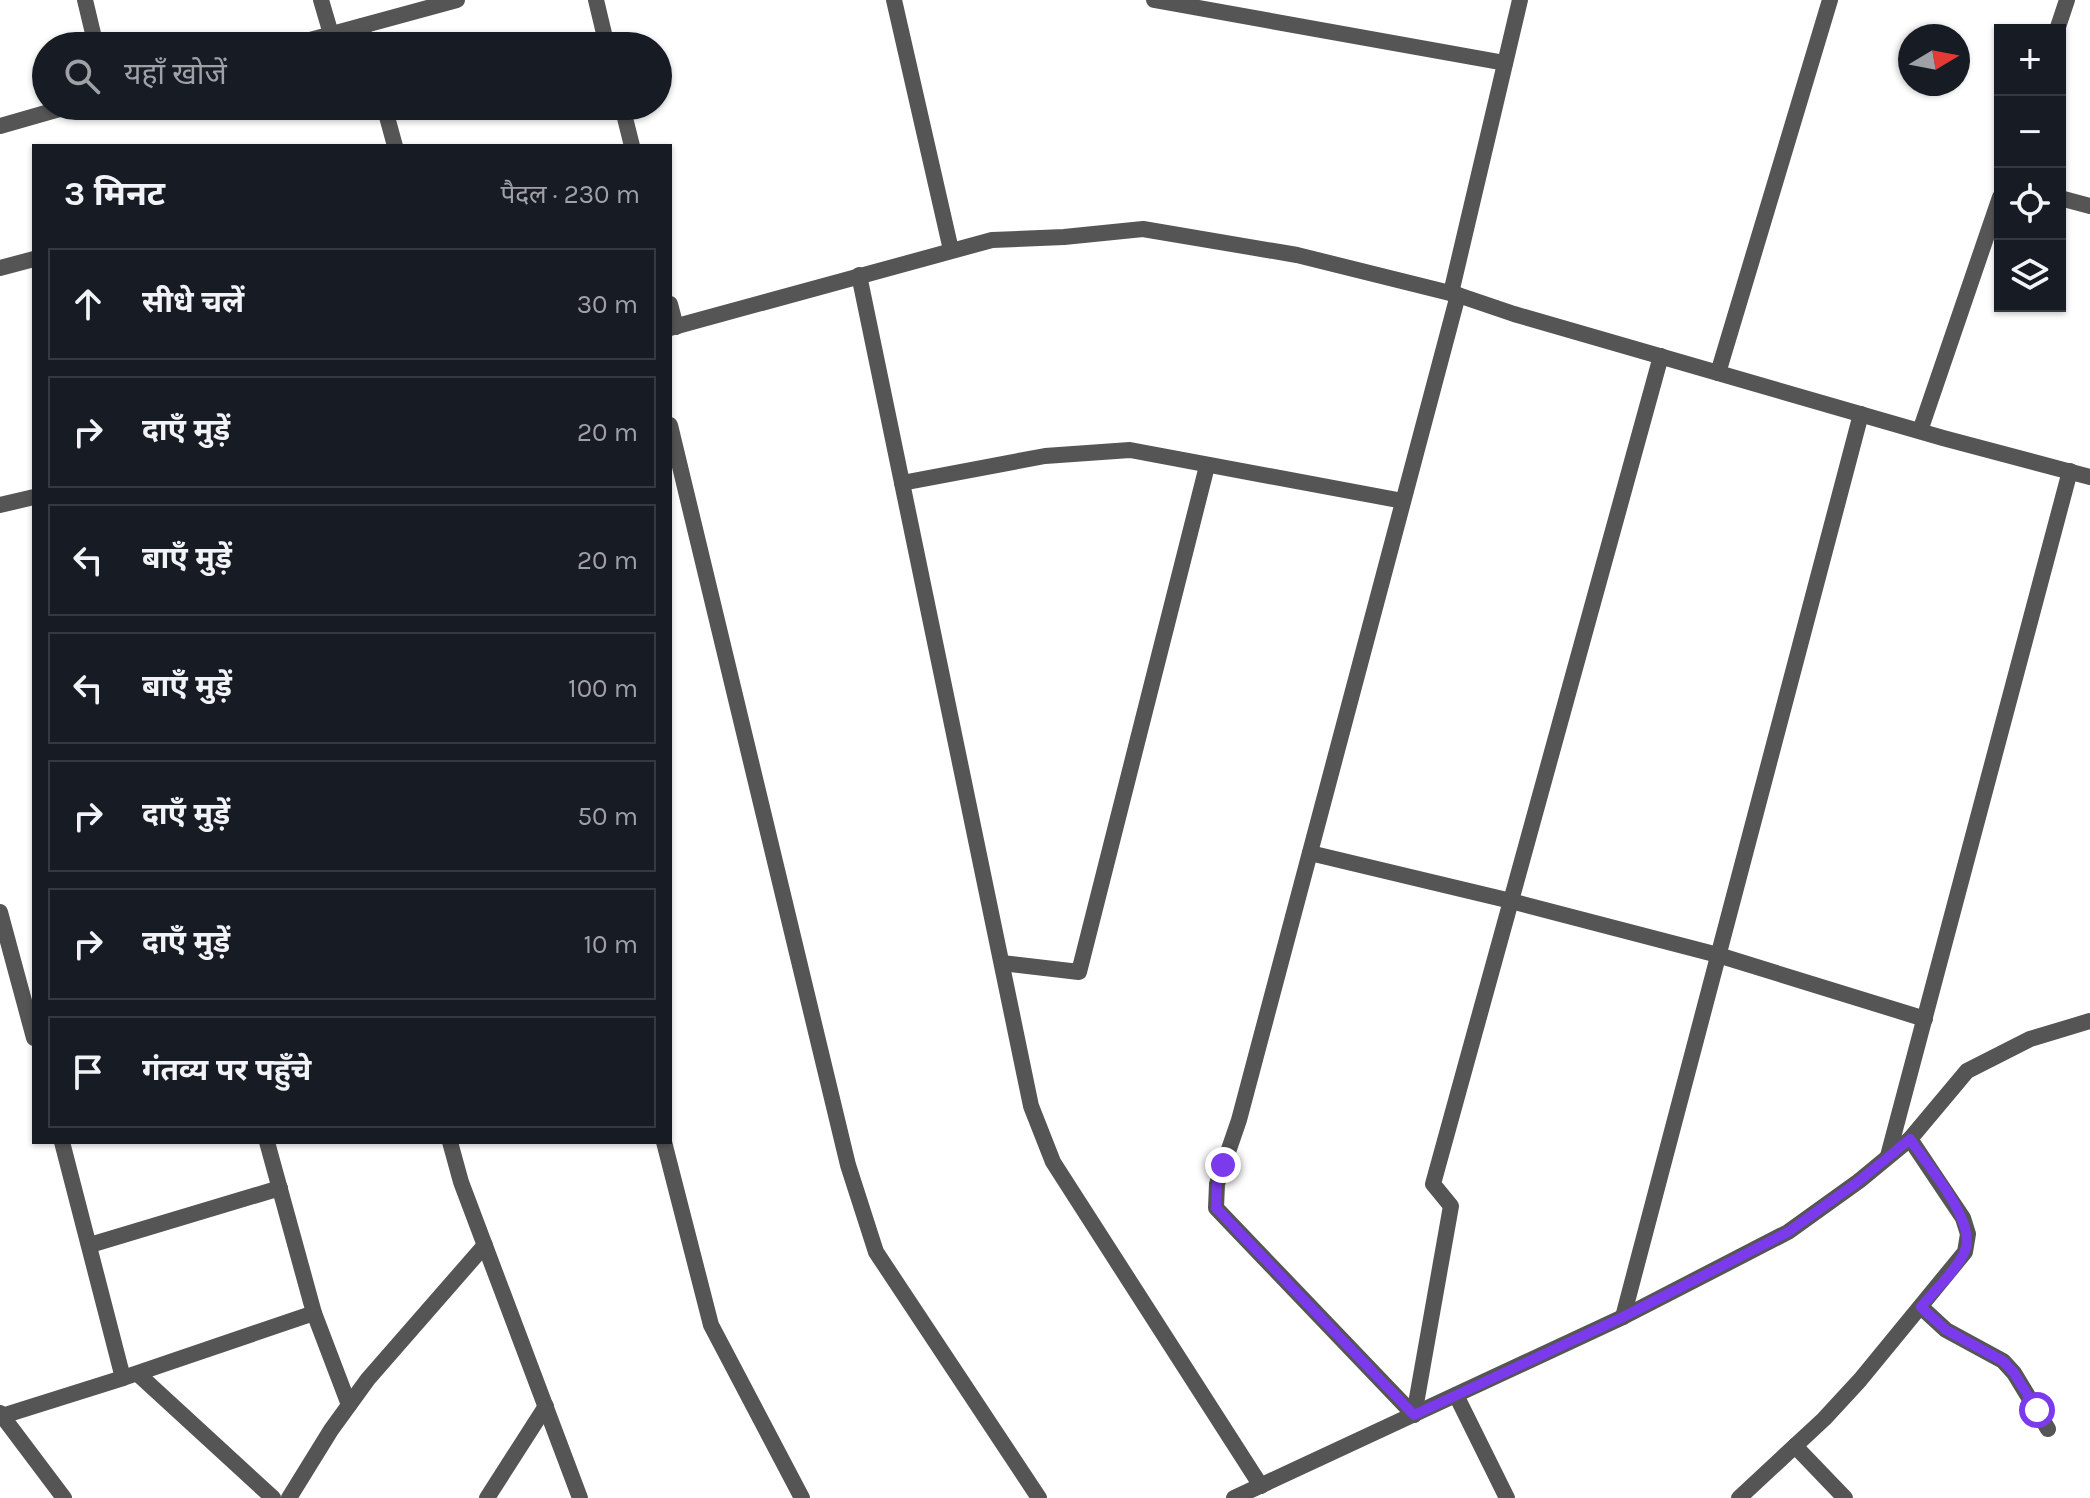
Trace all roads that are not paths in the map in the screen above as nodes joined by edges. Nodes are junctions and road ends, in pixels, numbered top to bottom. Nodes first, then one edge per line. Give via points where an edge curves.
1 (85, 0) edge
2 (321, 0) edge
3 (457, 0) edge
4 (596, 0) edge
5 (894, 0) edge
6 (1154, 0) edge
7 (1520, 0) edge
8 (1830, 0) edge
9 (2067, 0) edge
10 (2059, 24) edge
11 (362, 26) junction
12 (93, 32) edge
13 (330, 32) edge
14 (339, 32) edge
15 (364, 32) edge
16 (604, 32) edge
17 (1505, 63) junction
18 (32, 117) edge
19 (388, 120) edge
20 (626, 120) edge
21 (0, 126) edge
22 (394, 144) edge
23 (632, 144) edge
24 (2066, 200) edge
25 (2090, 206) edge
26 (1994, 215) edge
27 (951, 250) junction
28 (32, 260) edge
29 (0, 268) edge
30 (859, 275) junction
31 (1455, 294) junction
32 (673, 328) edge
33 (1661, 356) junction
34 (1718, 373) junction
35 (1861, 414) junction
36 (1920, 431) junction
37 (672, 433) edge
38 (1207, 466) junction
39 (2070, 471) junction
40 (2090, 477) edge
41 (902, 483) junction
42 (32, 497) edge
43 (1403, 501) junction
44 (0, 505) edge
45 (1310, 853) junction
46 (1511, 901) junction
47 (0, 912) edge
48 (1718, 955) junction
49 (1002, 963) junction
50 (1925, 1019) junction
51 (2090, 1021) edge
52 (32, 1031) edge
53 (1910, 1139) junction
54 (63, 1144) edge
55 (268, 1144) edge
56 (451, 1144) edge
57 (665, 1144) edge
58 (1888, 1156) junction
59 (280, 1188) junction
60 (90, 1245) junction
61 (485, 1245) junction
62 (1921, 1307) junction
63 (314, 1313) junction
64 (1623, 1317) junction
65 (131, 1376) junction
66 (1456, 1395) junction
67 (349, 1405) junction
68 (546, 1406) junction
69 (1, 1414) edge
70 (1414, 1415) junction
71 (2048, 1429) dead end
72 (1795, 1446) junction
73 (1261, 1486) junction
74 (64, 1498) edge
75 (273, 1498) edge
76 (289, 1498) edge
77 (487, 1498) edge
78 (580, 1498) edge
79 (802, 1498) edge
80 (1039, 1498) edge
81 (1234, 1498) edge
82 (1507, 1498) edge
83 (1739, 1498) edge
84 (1845, 1498) edge

1 - 12 street
2 - 13 street
3 - 11 street
4 - 16 street
5 - 27 street
6 - 17 street
7 - 17 street
8 - 34 street
9 - 10 street
11 - 14 street
11 - 15 street
17 - 31 street
18 - 21 street
19 - 22 street
20 - 23 street
24 - 25 street
26 - 36 street
27 - 30 street
27 - 31 street via 992,240 1143,229 1297,255
28 - 29 street
30 - 32 street
30 - 41 street
31 - 33 street
31 - 43 street
33 - 34 street
33 - 46 street
34 - 35 street
35 - 36 street
35 - 48 street
36 - 39 street
37 - 80 street via 848,1165 876,1252
38 - 41 street via 1130,450 1045,456
38 - 43 street
38 - 49 street via 1079,972
39 - 40 street
39 - 50 street
41 - 49 street
42 - 44 street
43 - 45 street
45 - 46 street
45 - 70 street via 1217,1184 1216,1208
46 - 48 street
46 - 70 street via 1433,1184 1451,1206
47 - 52 street
48 - 50 street
48 - 64 street
49 - 73 street via 1031,1106 1053,1162
50 - 58 street
51 - 53 street via 2030,1039 1967,1071
53 - 58 street
53 - 62 street via 1963,1218 1968,1234 1965,1252
54 - 60 street
55 - 59 street
56 - 61 street
57 - 79 street via 711,1325
58 - 64 street via 1788,1232
59 - 60 street
59 - 63 street
60 - 65 street
61 - 67 street
61 - 68 street
62 - 71 street via 1946,1330 2003,1361
62 - 72 street
63 - 65 street
63 - 67 street
64 - 66 street
65 - 69 street
65 - 75 street
66 - 70 street
66 - 82 street
67 - 76 street
68 - 77 street
68 - 78 street
69 - 74 street
70 - 73 street
72 - 83 street
72 - 84 street
73 - 81 street

